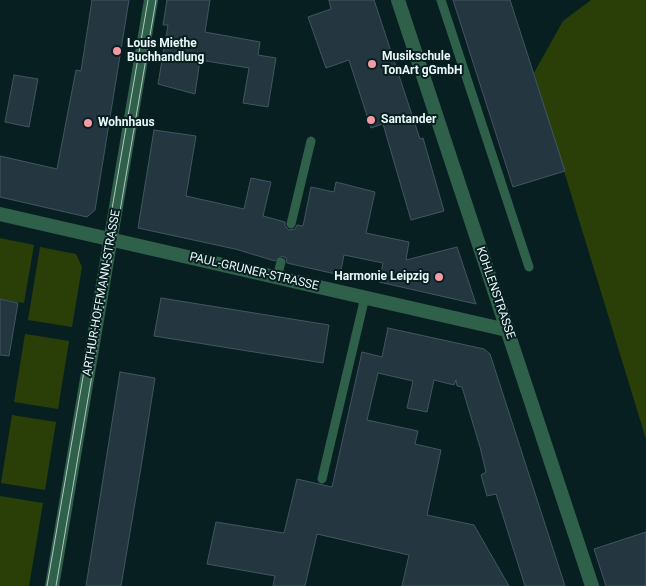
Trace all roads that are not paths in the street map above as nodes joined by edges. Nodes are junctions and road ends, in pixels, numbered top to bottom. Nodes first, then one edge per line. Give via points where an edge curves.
1 (151, 0) edge
2 (398, 0) edge
3 (441, 0) edge
4 (311, 141) dead end
5 (0, 214) edge
6 (291, 224) dead end
7 (110, 240) junction
8 (281, 262) dead end
9 (529, 267) dead end
10 (277, 277) junction
11 (365, 297) junction
12 (507, 330) junction
13 (322, 479) dead end
14 (52, 586) edge
15 (592, 586) edge

1 - 7 street, ARTHUR-HOFFMANN-STRASSE
2 - 12 street, KOHLENSTRASSE
3 - 9 lane
4 - 6 lane
5 - 7 street, PAUL-GRUNER-STRASSE
7 - 10 street, PAUL-GRUNER-STRASSE
7 - 14 street, ARTHUR-HOFFMANN-STRASSE
8 - 10 lane
10 - 11 street, PAUL-GRUNER-STRASSE
11 - 12 street, PAUL-GRUNER-STRASSE
11 - 13 lane
12 - 15 street, KOHLENSTRASSE

